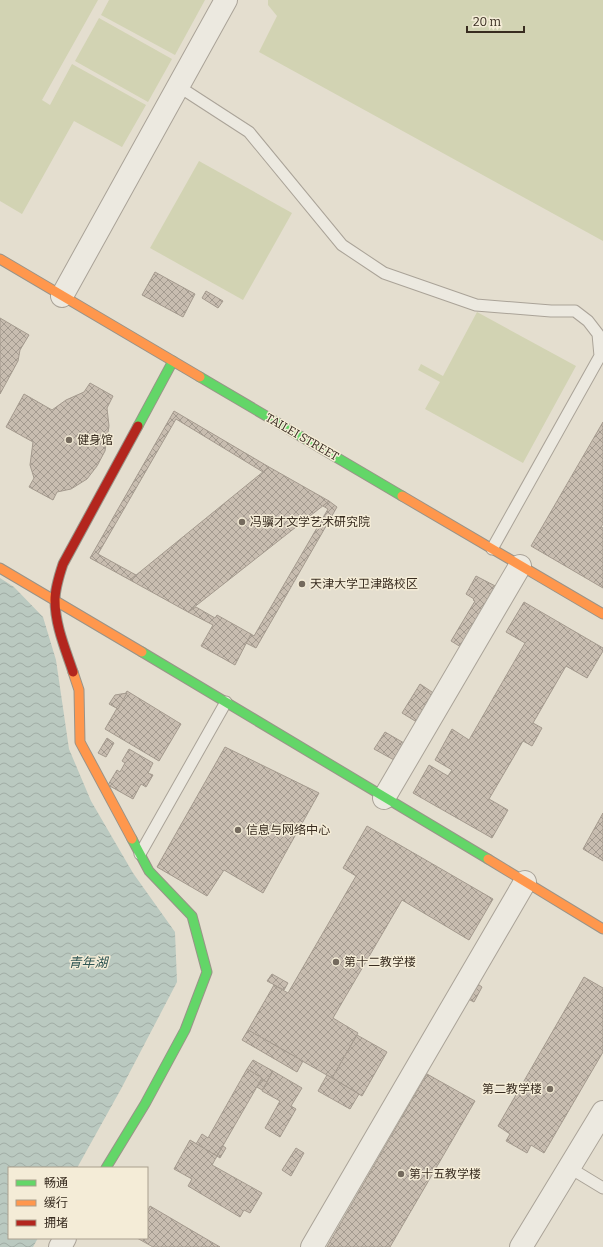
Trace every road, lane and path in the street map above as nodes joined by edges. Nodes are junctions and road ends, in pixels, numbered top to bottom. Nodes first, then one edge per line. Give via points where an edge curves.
1 (226, 0) edge
2 (178, 86) junction
3 (0, 259) edge
4 (62, 296) junction
5 (173, 361) junction
6 (492, 549) junction
7 (520, 566) junction
8 (0, 568) edge
9 (55, 600) junction
10 (603, 614) edge
11 (226, 702) junction
12 (384, 798) junction
13 (140, 854) junction
14 (525, 882) junction
15 (603, 929) edge
16 (603, 1112) edge
17 (107, 1167) edge
18 (570, 1168) junction
19 (603, 1188) edge
20 (312, 1247) edge
21 (521, 1247) edge

1 - 2 street
2 - 4 street
2 - 6 lane via 249,132 342,245 384,273 476,305 575,311 588,321 598,334 600,356
3 - 4 street, TAILEI STREET
4 - 5 street, TAILEI STREET
5 - 6 street, TAILEI STREET
5 - 9 street via 63,564
6 - 7 street, TAILEI STREET
7 - 10 street, TAILEI STREET
7 - 12 street
8 - 9 street
9 - 11 street
9 - 13 street via 57,624 79,690 80,742
11 - 12 street
11 - 13 lane
12 - 14 street
13 - 17 street via 149,871 192,916 207,972 185,1030 145,1104
14 - 15 street
14 - 20 street
16 - 18 street
18 - 19 lane
18 - 21 street

